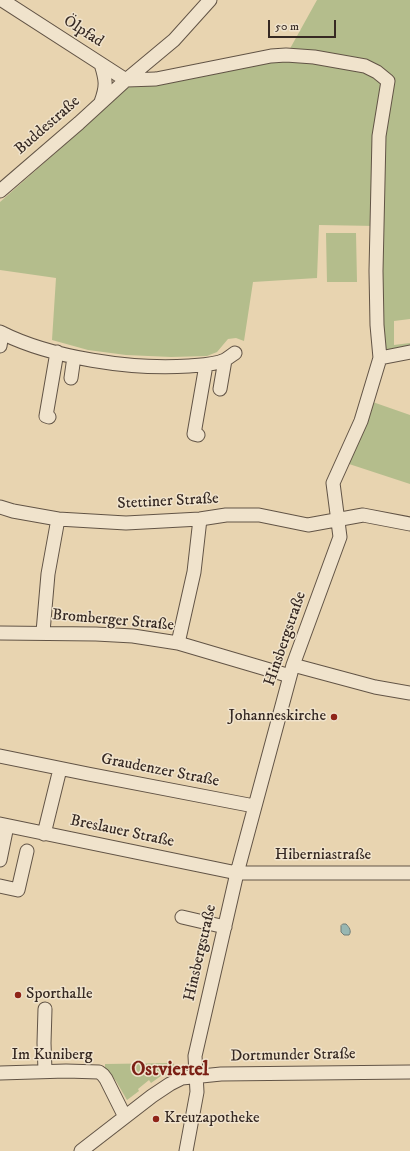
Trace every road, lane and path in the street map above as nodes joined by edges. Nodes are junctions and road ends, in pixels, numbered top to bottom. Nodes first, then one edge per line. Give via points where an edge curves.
1 (2, 0) edge
2 (210, 0) edge
3 (101, 64) junction
4 (126, 80) junction
5 (101, 102) junction
6 (0, 190) edge
7 (1, 332) edge
8 (0, 346) edge
9 (57, 352) junction
10 (410, 352) edge
11 (74, 356) junction
12 (380, 358) junction
13 (206, 365) junction
14 (70, 378) dead end
15 (220, 389) dead end
16 (48, 417) dead end
17 (198, 435) dead end
18 (0, 507) edge
19 (58, 519) junction
20 (200, 519) junction
21 (338, 520) junction
22 (410, 524) edge
23 (43, 632) junction
24 (0, 633) edge
25 (178, 642) junction
26 (291, 671) junction
27 (410, 693) edge
28 (0, 756) edge
29 (60, 769) junction
30 (254, 806) junction
31 (4, 825) edge
32 (44, 834) junction
33 (27, 850) dead end
34 (0, 860) edge
35 (410, 872) edge
36 (237, 873) junction
37 (0, 886) edge
38 (182, 918) dead end
39 (225, 927) junction
40 (45, 1009) dead end
41 (45, 1071) junction
42 (410, 1072) edge
43 (0, 1073) edge
44 (195, 1076) junction
45 (125, 1117) junction
46 (81, 1151) edge
47 (186, 1151) edge

1 - 3 street, Ölpfad
2 - 4 street, Buddestraße via 174,40
3 - 4 street, Ölpfad
3 - 5 street, Buddestraße via 106,82
4 - 5 street, Buddestraße
4 - 12 street via 156,79 286,55 365,66 388,81 379,136 376,271
5 - 6 street, Buddestraße
7 - 8 street
7 - 9 street
9 - 11 street
9 - 16 street via 46,416
10 - 12 street
11 - 13 street via 126,365
11 - 14 street
12 - 21 street, Hinsbergstraße via 361,421 333,483
13 - 15 street via 230,356
13 - 17 street via 194,434
18 - 19 street, Stettiner Straße
19 - 20 street, Stettiner Straße via 126,523
19 - 23 street via 48,574
20 - 21 street, Stettiner Straße via 226,515 259,515 308,525
20 - 25 street via 194,572
21 - 22 street, Stettiner Straße via 363,515
21 - 26 street, Hinsbergstraße via 340,538
23 - 24 street, Bromberger Straße
23 - 25 street, Bromberger Straße via 133,636
25 - 26 street, Bromberger Straße
26 - 27 street, Bromberger Straße
26 - 30 street, Hinsbergstraße
28 - 29 street, Graudenzer Straße
29 - 30 street, Graudenzer Straße
29 - 32 street
30 - 36 street, Hinsbergstraße
31 - 32 street, Breslauer Straße
31 - 34 street
32 - 36 street, Breslauer Straße
33 - 37 street via 18,890
35 - 36 street, Hiberniastraße
36 - 39 street, Hinsbergstraße
38 - 39 street
39 - 44 street, Hinsbergstraße via 195,1056
40 - 41 street
41 - 43 street, Im Kuniberg
41 - 45 street, Im Kuniberg via 98,1072 103,1075
42 - 44 street, Dortmunder Straße via 291,1072
44 - 45 street, Dortmunder Straße via 182,1078 170,1084
44 - 47 street, Hinsbergstraße via 197,1092
45 - 46 street, Dortmunder Straße

